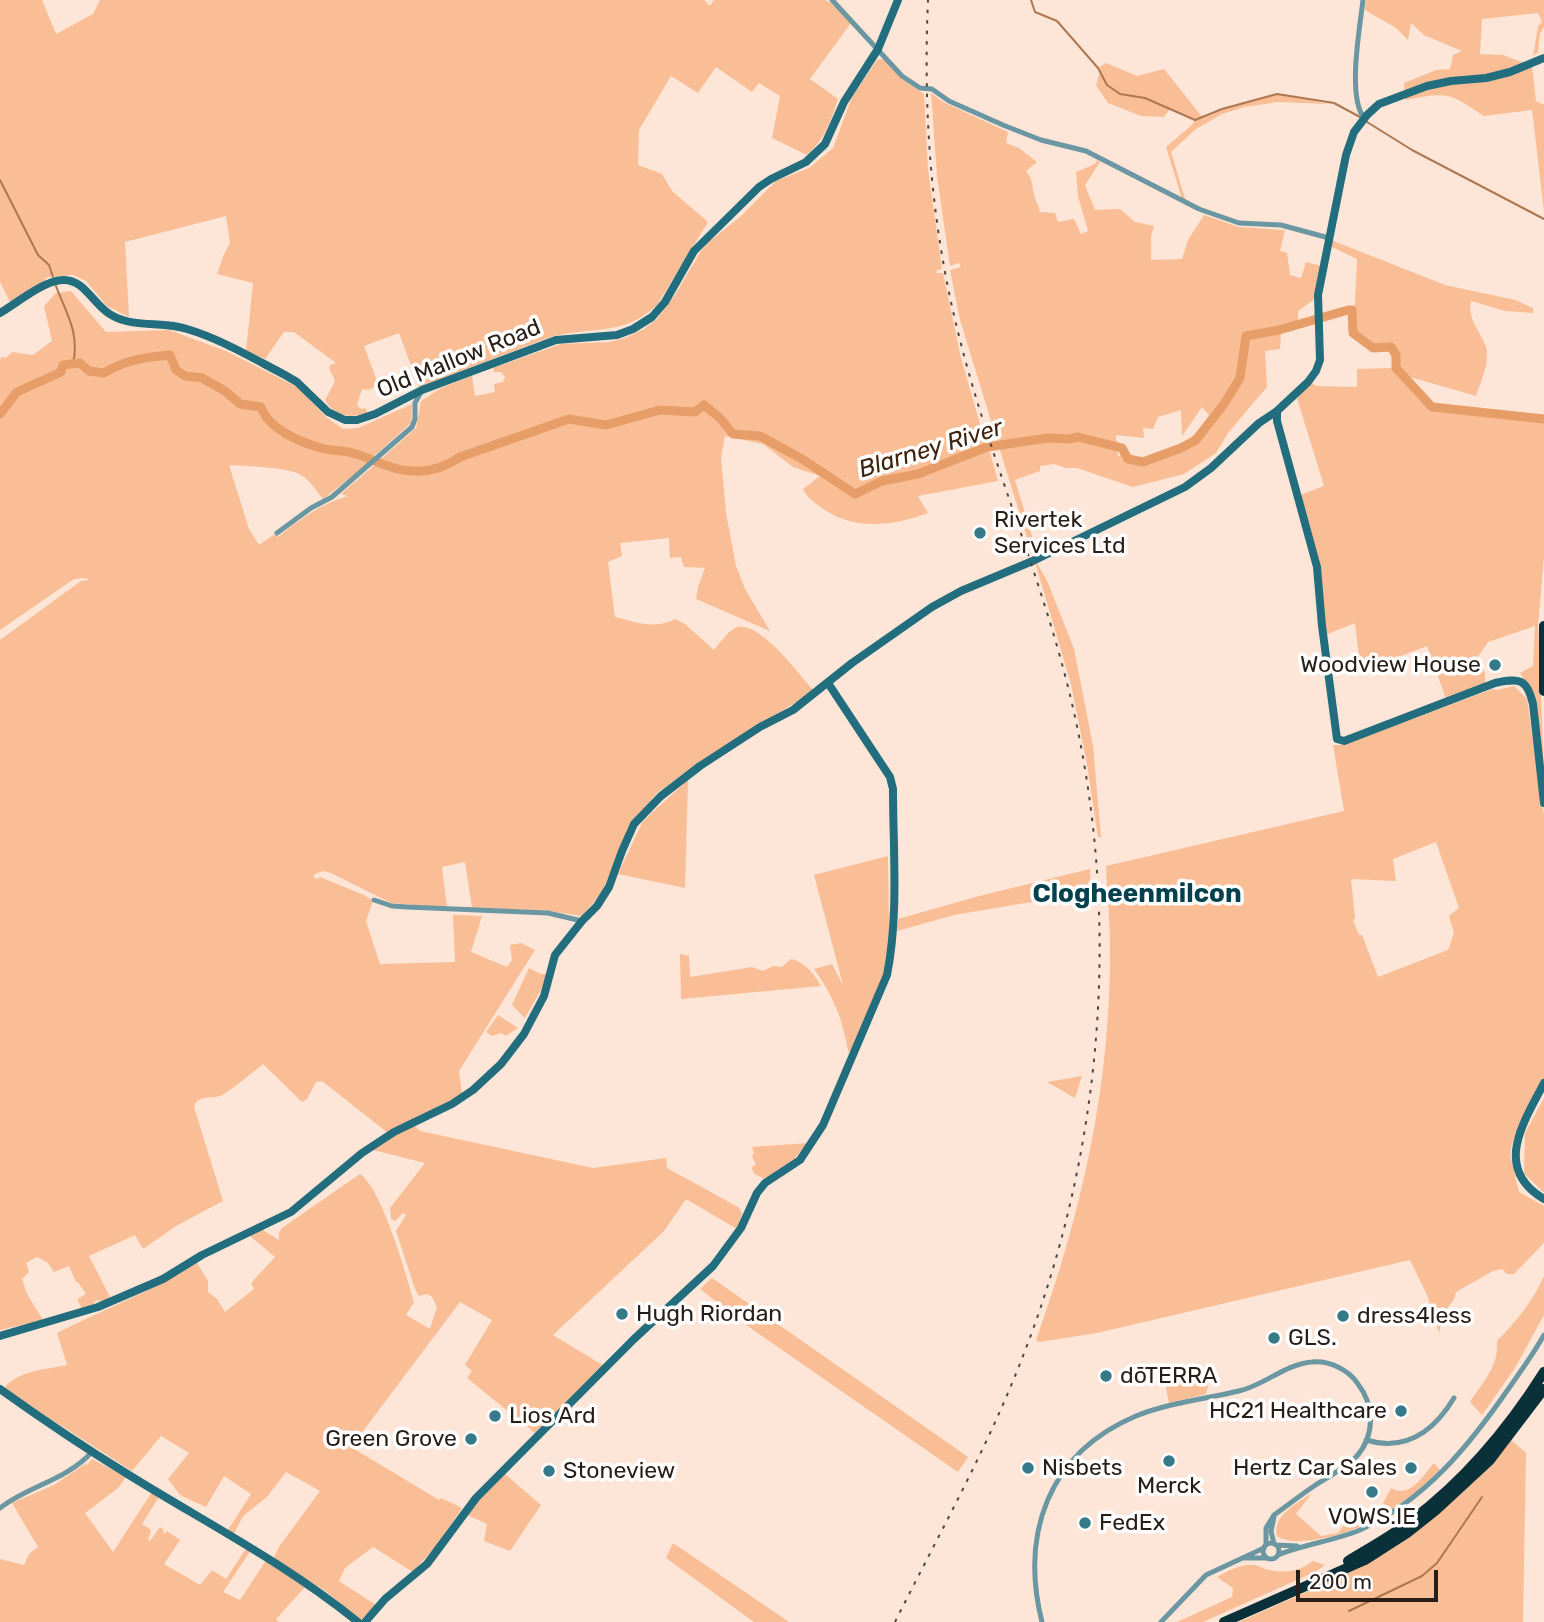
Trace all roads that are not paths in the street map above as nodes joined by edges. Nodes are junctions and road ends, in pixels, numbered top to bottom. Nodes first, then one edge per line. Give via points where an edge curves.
1 (832, 0) edge
2 (898, 0) edge
3 (1363, 0) edge
4 (878, 48) junction
5 (1544, 58) edge
6 (1363, 119) junction
7 (1329, 238) junction
8 (0, 313) edge
9 (422, 390) junction
10 (1277, 411) junction
11 (277, 533) dead end
12 (1544, 626) edge
13 (828, 683) junction
14 (1544, 691) edge
15 (1544, 803) edge
16 (374, 900) dead end
17 (582, 921) junction
18 (1544, 1083) edge
19 (1544, 1199) edge
20 (1544, 1335) edge
21 (0, 1336) edge
22 (1544, 1372) edge
23 (0, 1389) edge
24 (1544, 1389) edge
25 (1454, 1398) dead end
26 (1366, 1440) junction
27 (92, 1451) junction
28 (0, 1508) edge
29 (1275, 1514) junction
30 (1275, 1545) junction
31 (1265, 1546) junction
32 (1300, 1546) junction
33 (1278, 1555) junction
34 (1240, 1558) junction
35 (1267, 1558) junction
36 (1323, 1577) junction
37 (358, 1622) edge
38 (365, 1622) edge
39 (1042, 1622) edge
40 (1161, 1622) edge
41 (1224, 1622) edge

1 - 4 street
2 - 4 street, Old Mallow Road
3 - 6 street via 1355,71
4 - 7 street via 902,76 920,88 932,89 948,101 1041,140 1086,151 1199,209 1239,223 1281,225
4 - 9 street, Old Mallow Road via 844,102 825,144 806,162 759,187 706,238 652,317 617,335 556,340
5 - 6 street via 1486,78 1427,86 1379,104
6 - 7 street via 1347,150
7 - 10 street via 1318,295 1320,359 1308,382
8 - 9 street, Old Mallow Road via 55,281 69,280 111,316 187,329 297,382 328,412 342,418 364,418
9 - 11 street via 412,427 332,497
10 - 13 street via 1185,487 961,591
10 - 15 street via 1317,568 1337,738 1347,739 1495,683 1520,681 1530,690 1533,704
12 - 14 highway
13 - 17 street via 793,710 700,766 645,810 630,833 609,887
13 - 38 street via 890,777 893,908 887,975 823,1125 800,1160 757,1193 741,1228 711,1268 476,1498 427,1563
16 - 17 street via 392,906 548,913
17 - 21 street via 555,955 544,996 524,1034 473,1090 390,1134 292,1212 98,1307
18 - 19 street via 1520,1130 1516,1150 1525,1183
20 - 32 street via 1476,1435 1444,1471 1399,1507 1358,1530
22 - 36 highway via 1484,1454 1436,1501
23 - 27 street
24 - 36 highway via 1490,1460 1436,1510 1365,1560
25 - 26 street via 1442,1418 1413,1439 1388,1444
26 - 29 street via 1354,1459
26 - 39 street via 1371,1420 1365,1392 1343,1370 1315,1362 1295,1365 1250,1389 1151,1411 1118,1424 1076,1456 1047,1501 1035,1547 1034,1580
27 - 28 street via 60,1478
27 - 37 street via 277,1562
29 - 30 street via 1271,1531
29 - 31 street via 1266,1528
30 - 31 street
30 - 32 street
30 - 33 street
31 - 34 street
31 - 35 street
32 - 33 street
33 - 35 street
34 - 35 street
34 - 40 street via 1206,1575
36 - 41 highway

